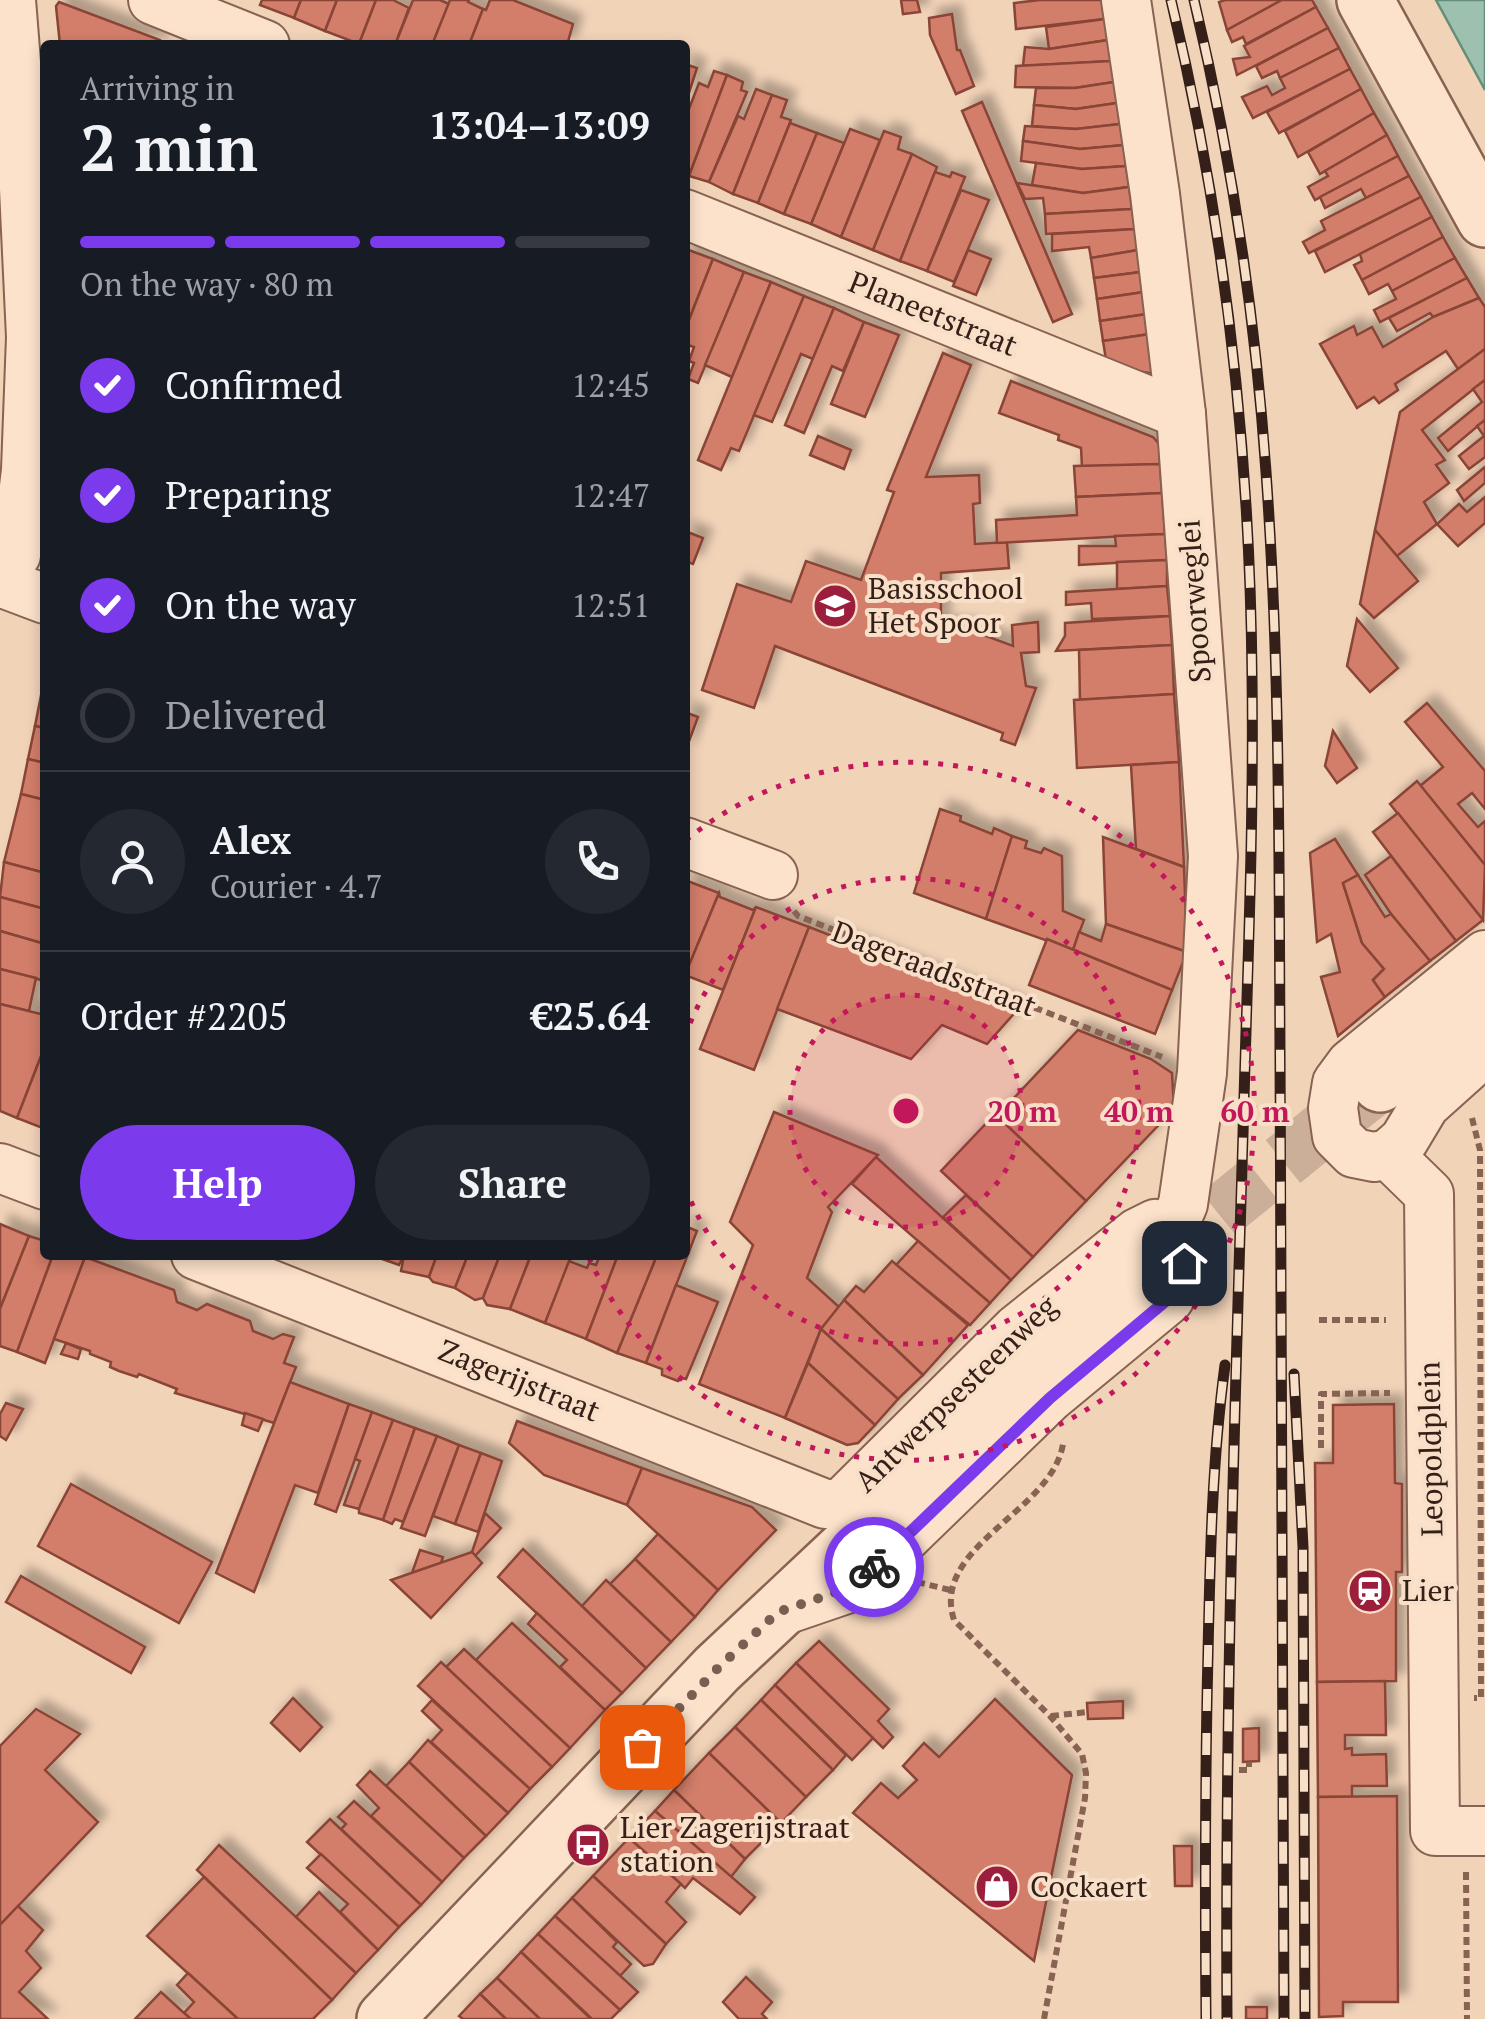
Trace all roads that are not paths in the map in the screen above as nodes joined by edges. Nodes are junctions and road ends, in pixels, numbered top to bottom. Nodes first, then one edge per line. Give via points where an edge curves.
1 (11, 0) edge
2 (153, 0) edge
3 (1126, 0) edge
4 (1364, 0) edge
5 (253, 40) edge
6 (690, 216) edge
7 (1485, 219) edge
8 (1181, 414) junction
9 (0, 578) edge
10 (40, 597) edge
11 (690, 844) edge
12 (772, 876) road end
13 (1485, 956) edge
14 (1485, 997) edge
15 (1485, 1051) edge
16 (1380, 1084) tunnel mouth
17 (1388, 1154) junction
18 (0, 1168) edge
19 (40, 1183) edge
20 (1169, 1234) junction
21 (209, 1260) edge
22 (841, 1504) joint
23 (1462, 1831) edge
24 (386, 2019) edge

1 - 9 street via 31,337 16,555
2 - 5 street
3 - 8 street, Spoorweglei
4 - 7 street
6 - 8 street, Planeetstraat
8 - 20 street, Spoorweglei via 1213,856 1202,1073
9 - 10 street
11 - 12 street
13 - 17 street, Leopoldplein via 1351,1064 1337,1084 1336,1136 1354,1153
14 - 16 street
15 - 17 street via 1425,1104
17 - 23 street, Leopoldplein via 1429,1194
18 - 19 street
20 - 22 street, Antwerpsesteenweg via 1155,1224 1136,1233 1016,1329
20 - 24 street, Antwerpsesteenweg via 717,1669
21 - 22 street, Zagerijstraat via 825,1504

